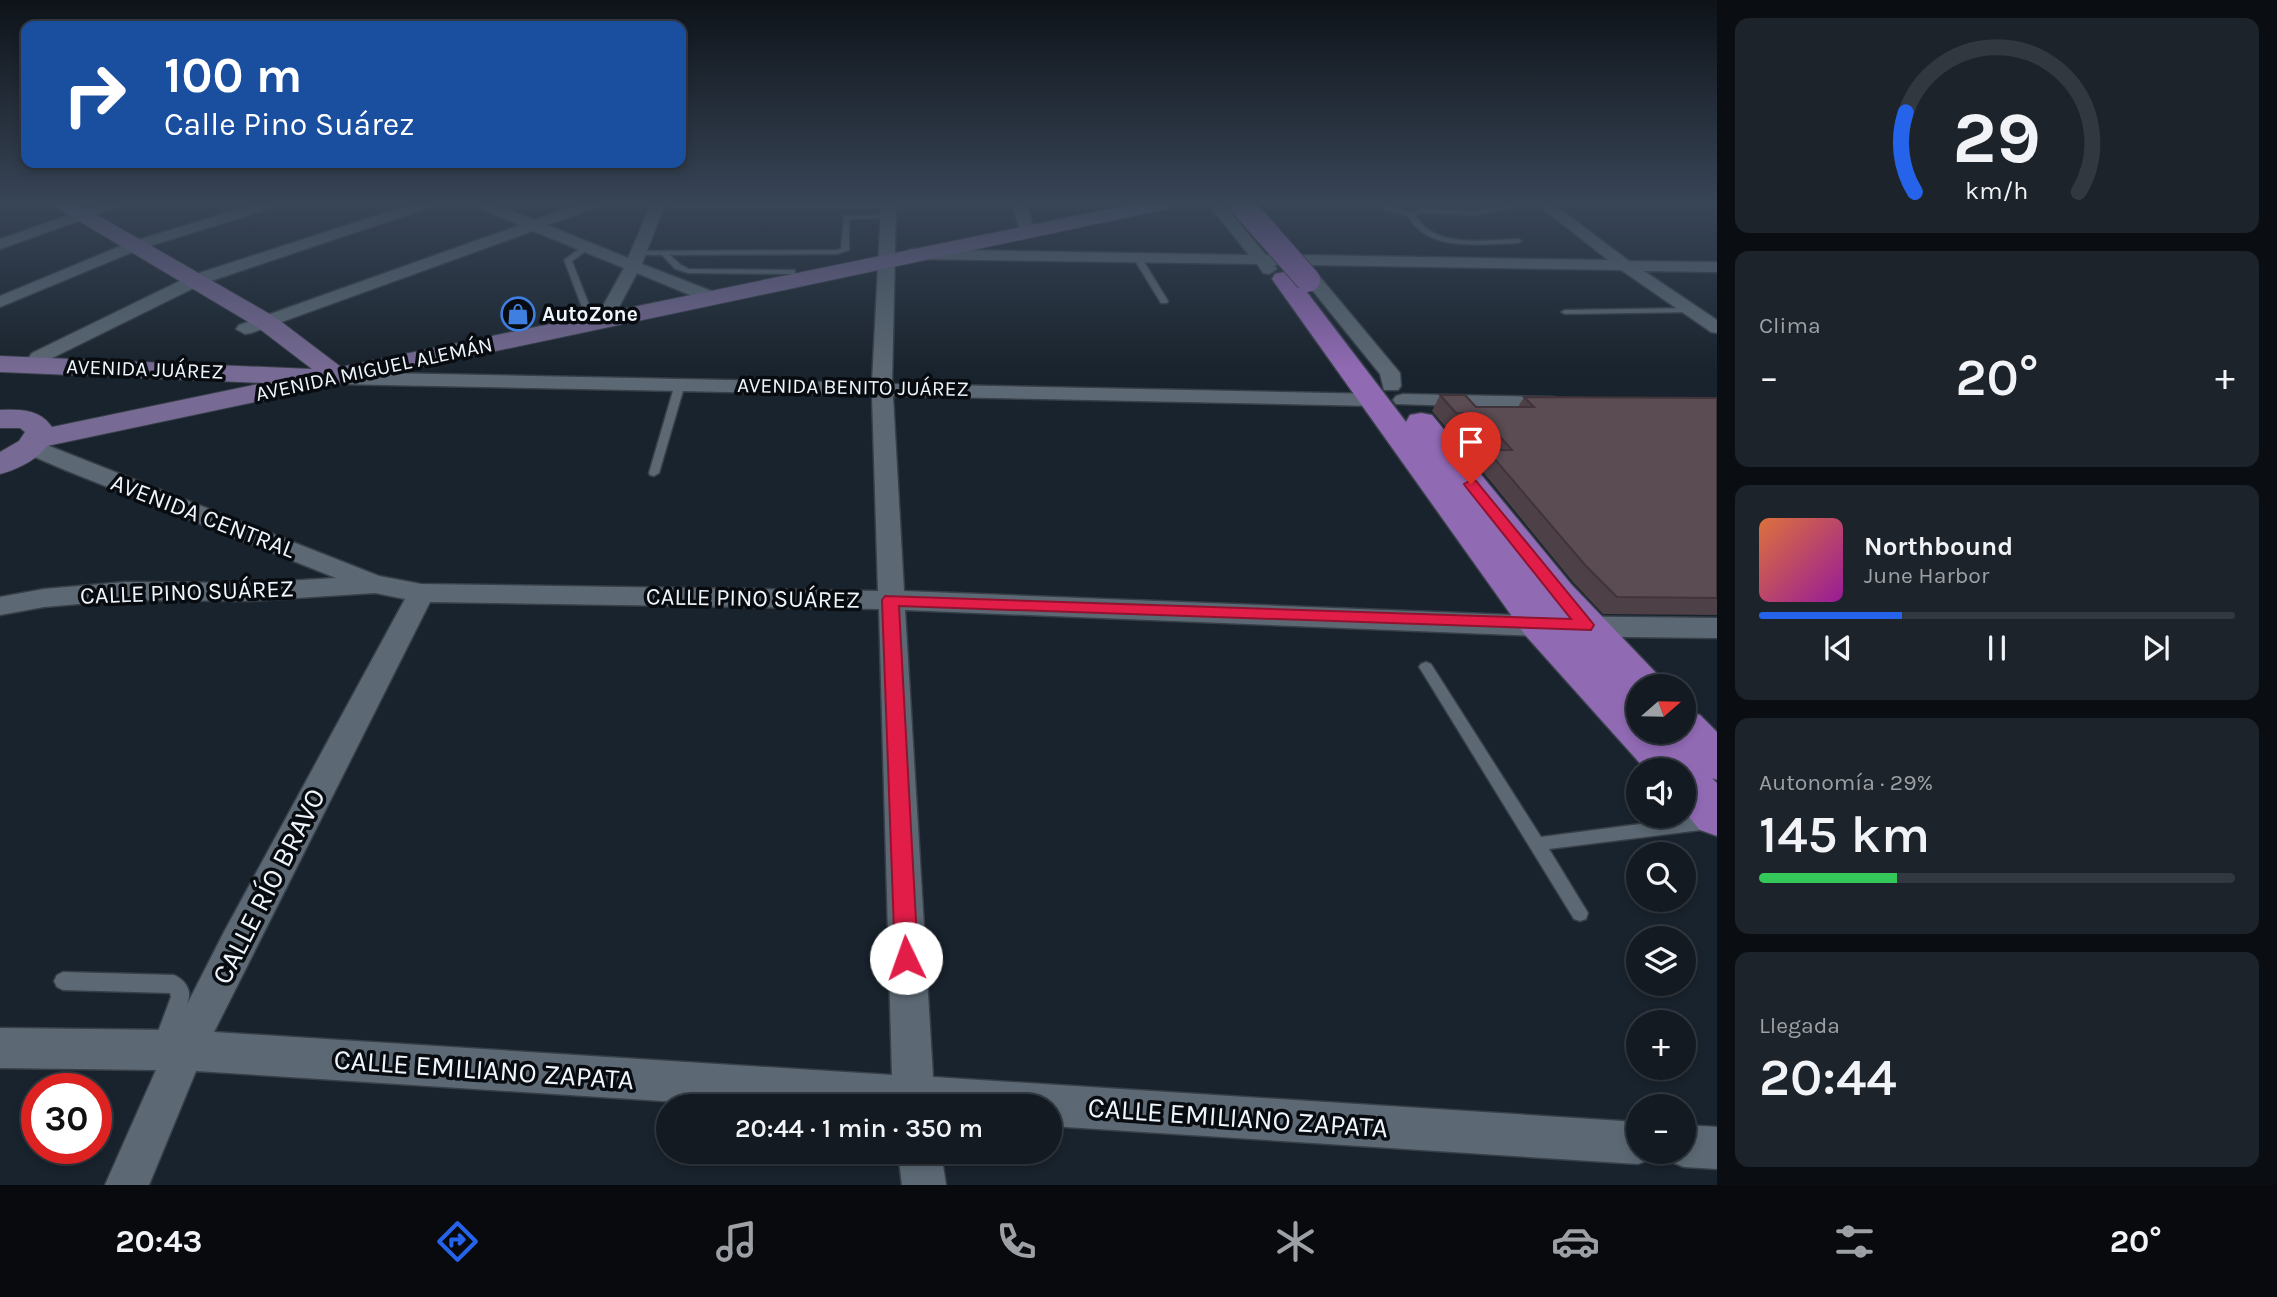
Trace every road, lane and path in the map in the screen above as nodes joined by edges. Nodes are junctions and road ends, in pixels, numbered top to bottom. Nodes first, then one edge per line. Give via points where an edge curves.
1 (100, 259) edge
2 (147, 259) edge
3 (260, 259) edge
4 (441, 259) edge
5 (569, 259) edge
6 (636, 259) edge
7 (639, 259) edge
8 (670, 259) edge
9 (875, 259) edge
10 (880, 259) edge
11 (896, 259) edge
12 (1138, 259) edge
13 (1142, 259) edge
14 (1276, 259) edge
15 (1278, 259) edge
16 (1281, 259) edge
17 (1282, 259) edge
18 (1617, 259) edge
19 (1626, 266) junction
20 (1717, 267) edge
21 (1289, 271) junction
22 (792, 272) junction
23 (189, 283) junction
24 (707, 295) junction
25 (1164, 301) dead end
26 (0, 302) edge
27 (1691, 310) junction
28 (1565, 312) dead end
29 (601, 316) junction
30 (256, 326) junction
31 (1717, 328) edge
32 (0, 355) edge
33 (52, 361) junction
34 (0, 364) edge
35 (330, 373) junction
36 (295, 375) junction
37 (680, 384) junction
38 (882, 387) junction
39 (1390, 395) junction
40 (1569, 403) edge
41 (4, 419) edge
42 (36, 438) junction
43 (0, 465) edge
44 (654, 472) dead end
45 (375, 584) junction
46 (421, 593) junction
47 (890, 600) junction
48 (0, 606) edge
49 (1585, 625) junction
50 (1540, 626) junction
51 (1717, 628) edge
52 (1426, 667) dead end
53 (1632, 674) edge
54 (1626, 718) edge
55 (1696, 739) edge
56 (1650, 744) edge
57 (1664, 758) edge
58 (1717, 761) edge
59 (1696, 793) edge
60 (1717, 816) edge
61 (1717, 821) edge
62 (1537, 844) junction
63 (1580, 913) dead end
64 (63, 981) dead end
65 (0, 1048) edge
66 (173, 1050) junction
67 (811, 1094) edge
68 (913, 1094) edge
69 (1062, 1110) edge
70 (1626, 1142) edge
71 (1696, 1147) edge
72 (1717, 1148) edge
73 (921, 1164) edge
74 (127, 1185) edge
75 (924, 1185) edge

1 - 26 street
2 - 23 main road
3 - 23 street
4 - 30 street
5 - 29 lane
6 - 29 street
7 - 24 street
8 - 22 lane via 688,271
9 - 22 main road, AVENIDA MIGUEL ALEMÁN
10 - 24 main road, AVENIDA MIGUEL ALEMÁN
11 - 38 street
12 - 25 lane
13 - 21 street
14 - 21 street
15 - 21 main road
16 - 21 main road, bridge
17 - 21 street
18 - 19 street
19 - 20 street
19 - 21 street
19 - 27 street
21 - 39 main road
21 - 39 street via 1331,359
22 - 24 main road, AVENIDA MIGUEL ALEMÁN
23 - 30 main road
23 - 33 street
24 - 29 main road, AVENIDA MIGUEL ALEMÁN
27 - 28 lane
27 - 31 street
29 - 35 main road, AVENIDA MIGUEL ALEMÁN
30 - 35 main road
30 - 36 main road
32 - 33 main road, AVENIDA JUÁREZ
33 - 34 main road, AVENIDA JUÁREZ
33 - 36 main road, AVENIDA JUÁREZ
33 - 41 main road
35 - 36 main road, AVENIDA JUÁREZ
35 - 37 street, AVENIDA BENITO JUÁREZ
36 - 42 main road, AVENIDA MIGUEL ALEMÁN
37 - 38 street, AVENIDA BENITO JUÁREZ
37 - 44 lane
38 - 39 street, AVENIDA BENITO JUÁREZ
38 - 47 street
39 - 40 street, AVENIDA BENITO JUÁREZ
39 - 49 main road
39 - 50 main road
41 - 42 main road via 30,421
42 - 43 main road
42 - 45 street, AVENIDA CENTRAL via 93,474
45 - 46 street, CALLE PINO SUÁREZ
45 - 48 street, CALLE PINO SUÁREZ via 250,592 87,593
46 - 47 street, CALLE PINO SUÁREZ
46 - 66 street, CALLE RÍO BRAVO via 237,943
47 - 50 street, CALLE PINO SUÁREZ
47 - 68 street
49 - 50 street, CALLE PINO SUÁREZ
49 - 51 street, CALLE PINO SUÁREZ
49 - 53 main road
50 - 54 main road
52 - 62 lane
55 - 58 main road
56 - 57 main road
59 - 60 main road
61 - 62 lane
62 - 63 lane
64 - 66 lane via 174,984 180,997
65 - 66 street, CALLE EMILIANO ZAPATA
66 - 67 street, CALLE EMILIANO ZAPATA
66 - 74 street, CALLE RÍO BRAVO
69 - 70 street, CALLE EMILIANO ZAPATA
71 - 72 street
73 - 75 street

